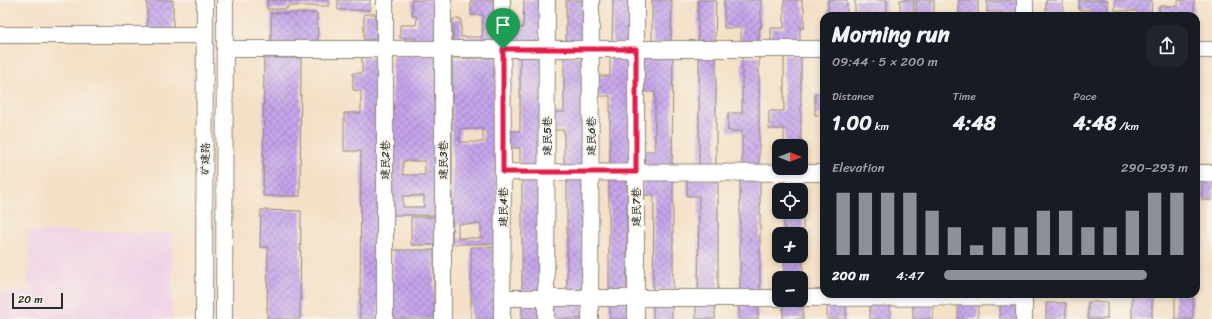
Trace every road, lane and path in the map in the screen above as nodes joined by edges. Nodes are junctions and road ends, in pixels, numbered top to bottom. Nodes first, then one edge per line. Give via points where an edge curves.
1 (205, 0) edge
2 (225, 0) edge
3 (385, 0) edge
4 (443, 0) edge
5 (502, 0) edge
6 (547, 0) edge
7 (591, 0) edge
8 (636, 0) edge
9 (1025, 0) edge
10 (1025, 12) edge
11 (0, 35) edge
12 (205, 35) junction
13 (225, 49) junction
14 (385, 49) junction
15 (443, 49) junction
16 (503, 49) junction
17 (547, 49) junction
18 (591, 49) junction
19 (636, 49) junction
20 (820, 49) edge
21 (1200, 50) edge
22 (1212, 50) edge
23 (503, 172) junction
24 (547, 172) junction
25 (591, 172) junction
26 (636, 172) junction
27 (820, 173) edge
28 (1200, 173) edge
29 (1212, 173) edge
30 (502, 298) junction
31 (546, 298) junction
32 (590, 298) junction
33 (636, 298) junction
34 (772, 298) edge
35 (808, 298) edge
36 (820, 298) edge
37 (1024, 298) edge
38 (204, 319) edge
39 (224, 319) edge
40 (385, 319) edge
41 (443, 319) edge
42 (502, 319) edge
43 (546, 319) edge
44 (590, 319) edge
45 (636, 319) edge
46 (1024, 319) edge

1 - 12 street, 矿建路
2 - 13 street, 矿建路
3 - 14 street, 建民2巷
4 - 15 street, 建民3巷
5 - 16 street, 建民4巷
6 - 17 street, 建民5巷
7 - 18 street, 建民6巷
8 - 19 street, 建民7巷
9 - 10 street
11 - 12 street
12 - 38 street, 矿建路
13 - 14 street
13 - 39 street, 矿建路
14 - 15 street
14 - 40 street, 建民2巷
15 - 16 street
15 - 41 street, 建民3巷
16 - 17 street
16 - 23 street, 建民4巷
17 - 18 street
17 - 24 street, 建民5巷
18 - 19 street
18 - 25 street, 建民6巷
19 - 20 street
19 - 26 street, 建民7巷
21 - 22 street
23 - 24 street
23 - 30 street, 建民4巷
24 - 25 street
24 - 31 street, 建民5巷
25 - 26 street
25 - 32 street, 建民6巷
26 - 27 street
26 - 33 street, 建民7巷
28 - 29 street
30 - 31 street
30 - 42 street, 建民4巷
31 - 32 street
31 - 43 street, 建民5巷
32 - 33 street
32 - 44 street, 建民6巷
33 - 34 street
33 - 45 street, 建民7巷
35 - 36 street
37 - 46 street

